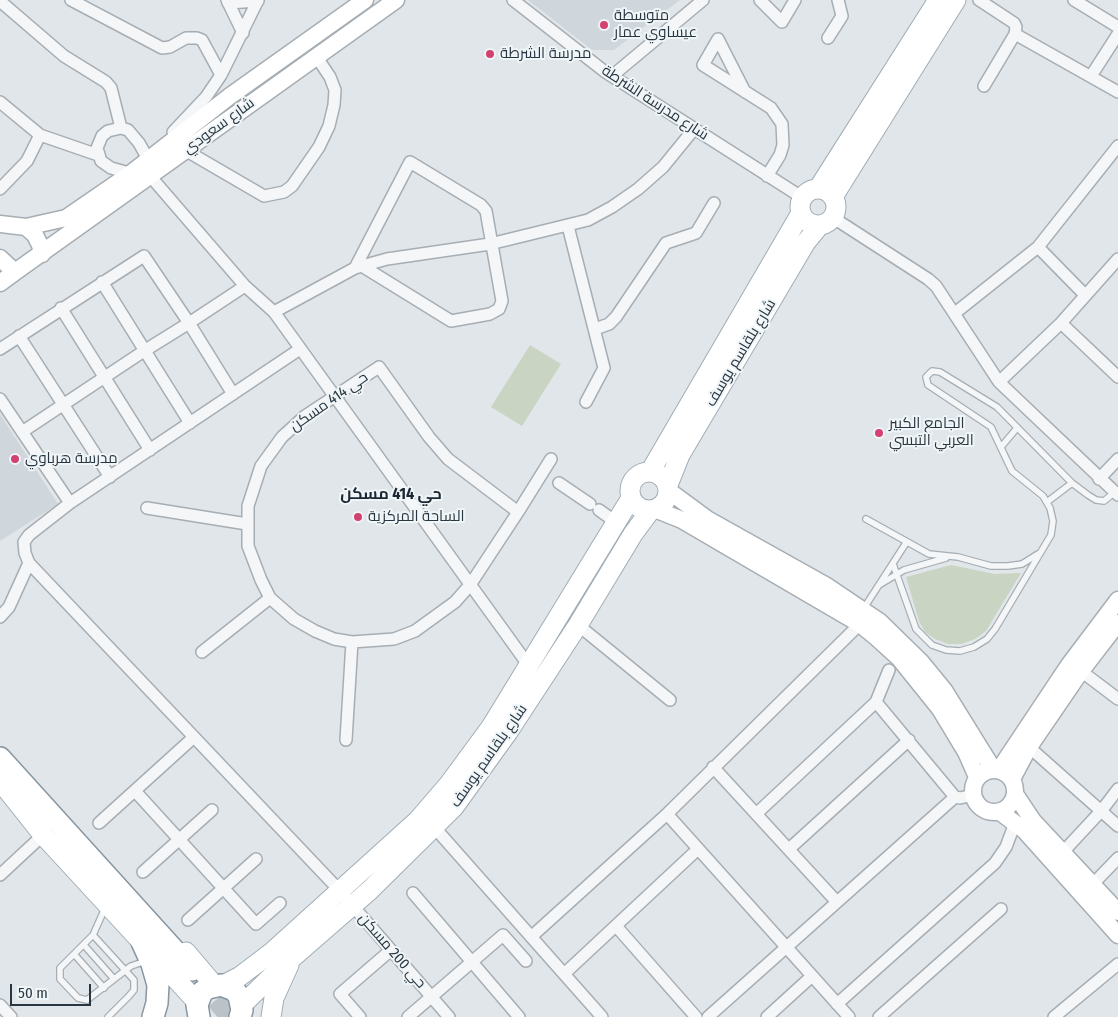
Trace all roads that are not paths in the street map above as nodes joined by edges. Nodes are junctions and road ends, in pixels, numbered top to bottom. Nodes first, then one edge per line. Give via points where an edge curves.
1 (71, 0) edge
2 (258, 0) edge
3 (365, 0) edge
4 (396, 0) edge
5 (513, 0) edge
6 (703, 0) edge
7 (760, 0) edge
8 (795, 0) edge
9 (838, 0) edge
10 (938, 0) edge
11 (956, 0) edge
12 (979, 0) edge
13 (1074, 0) edge
14 (227, 1) edge
15 (0, 2) edge
16 (1118, 27) edge
17 (243, 33) junction
18 (1015, 34) junction
19 (1118, 34) edge
20 (828, 38) dead end
21 (316, 56) junction
22 (221, 75) junction
23 (612, 76) junction
24 (1091, 76) junction
25 (984, 86) dead end
26 (745, 92) dead end
27 (1118, 92) edge
28 (0, 102) edge
29 (121, 128) junction
30 (694, 128) junction
31 (40, 135) junction
32 (1118, 146) edge
33 (185, 150) junction
34 (98, 155) junction
35 (148, 159) junction
36 (130, 174) junction
37 (151, 176) junction
38 (767, 176) junction
39 (0, 189) edge
40 (814, 199) junction
41 (714, 203) dead end
42 (826, 221) junction
43 (0, 224) edge
44 (568, 226) junction
45 (26, 228) junction
46 (490, 244) junction
47 (1038, 248) junction
48 (42, 254) junction
49 (0, 258) edge
50 (1116, 264) edge
51 (358, 267) junction
52 (15, 272) junction
53 (102, 282) junction
54 (0, 283) edge
55 (245, 286) junction
56 (1085, 296) junction
57 (61, 308) junction
58 (274, 312) junction
59 (956, 313) junction
60 (189, 323) junction
61 (1061, 324) junction
62 (595, 329) junction
63 (19, 336) junction
64 (0, 349) edge
65 (144, 350) junction
66 (300, 350) junction
67 (1118, 377) edge
68 (105, 378) junction
69 (999, 382) junction
70 (234, 394) junction
71 (334, 397) junction
72 (0, 399) edge
73 (586, 402) dead end
74 (63, 404) junction
75 (190, 423) junction
76 (1018, 428) junction
77 (22, 432) junction
78 (1001, 447) junction
79 (150, 450) junction
80 (551, 459) dead end
81 (1118, 459) edge
82 (650, 472) junction
83 (543, 473) junction
84 (110, 477) junction
85 (1099, 479) junction
86 (1072, 483) junction
87 (668, 488) junction
88 (1116, 494) edge
89 (631, 498) junction
90 (1047, 502) junction
91 (70, 503) junction
92 (147, 508) dead end
93 (653, 510) junction
94 (518, 512) junction
95 (866, 519) dead end
96 (617, 523) junction
97 (247, 524) junction
98 (906, 543) junction
99 (1045, 547) junction
100 (958, 557) junction
101 (29, 563) junction
102 (893, 564) junction
103 (896, 573) junction
104 (470, 585) junction
105 (879, 585) junction
106 (270, 598) junction
107 (1118, 600) edge
108 (861, 617) junction
109 (0, 618) edge
110 (1118, 623) edge
111 (578, 625) junction
112 (352, 642) junction
113 (202, 652) dead end
114 (529, 666) junction
115 (889, 670) dead end
116 (1081, 671) junction
117 (1118, 698) edge
118 (670, 700) dead end
119 (876, 702) junction
120 (194, 737) junction
121 (346, 740) dead end
122 (909, 740) junction
123 (0, 746) edge
124 (1029, 747) junction
125 (0, 758) edge
126 (713, 767) junction
127 (0, 772) edge
128 (977, 777) junction
129 (1005, 778) junction
130 (0, 781) edge
131 (1118, 789) edge
132 (135, 791) junction
133 (973, 795) junction
134 (955, 797) junction
135 (212, 810) dead end
136 (1102, 810) junction
137 (1000, 812) junction
138 (667, 814) junction
139 (756, 814) junction
140 (99, 823) dead end
141 (1015, 823) junction
142 (1118, 826) edge
143 (435, 828) junction
144 (43, 835) junction
145 (179, 840) junction
146 (698, 848) junction
147 (788, 849) junction
148 (1062, 852) junction
149 (1118, 858) edge
150 (256, 859) dead end
151 (144, 872) dead end
152 (0, 875) edge
153 (1093, 884) junction
154 (224, 888) junction
155 (413, 893) dead end
156 (347, 898) junction
157 (836, 901) junction
158 (106, 903) junction
159 (280, 903) dead end
160 (1001, 909) dead end
161 (1118, 912) edge
162 (188, 920) dead end
163 (616, 926) junction
164 (93, 935) junction
165 (1118, 935) edge
166 (531, 937) junction
167 (84, 945) junction
168 (786, 946) junction
169 (391, 950) junction
170 (74, 954) junction
171 (151, 955) junction
172 (293, 957) junction
173 (526, 960) dead end
174 (471, 961) junction
175 (1118, 964) edge
176 (125, 970) junction
177 (564, 974) junction
178 (812, 976) junction
179 (114, 979) junction
180 (219, 985) junction
181 (104, 988) junction
182 (432, 997) junction
183 (837, 1004) junction
184 (0, 1005) edge
185 (194, 1010) edge
186 (243, 1012) edge
187 (11, 1017) edge
188 (108, 1017) edge
189 (153, 1017) edge
190 (271, 1017) edge
191 (360, 1017) edge
192 (408, 1017) edge
193 (449, 1017) edge
194 (519, 1017) edge
195 (602, 1017) edge
196 (696, 1017) edge
197 (708, 1017) edge
198 (767, 1017) edge
199 (849, 1017) edge
200 (880, 1017) edge
201 (1054, 1017) edge

1 - 22 street via 162,48 186,38 202,40
2 - 14 street
2 - 17 street
3 - 35 main road, شارع سعودي
4 - 21 main road, شارع سعودي
5 - 23 street, شارع مدرسة الشرطة
6 - 23 street
7 - 8 street via 782,22
9 - 20 street via 842,16
10 - 40 main road, شارع بلقاسم يوسف
11 - 40 main road, شارع بلقاسم يوسف
12 - 18 street via 1014,22
13 - 16 street
14 - 17 street
15 - 29 street via 64,56 106,82 111,88
17 - 22 street
18 - 24 street
18 - 25 street
19 - 24 street
21 - 33 main road, شارع سعودي
21 - 33 street via 335,90 334,105 322,140 292,186 284,192 264,196
22 - 35 street via 206,97
23 - 30 street, شارع مدرسة الشرطة
24 - 27 street
26 - 38 street via 772,108 782,124 783,145
28 - 31 street
29 - 34 street via 102,136
29 - 35 street via 128,130
30 - 38 street, شارع مدرسة الشرطة
30 - 44 street via 662,167 638,189 596,216
31 - 34 street
31 - 39 street via 26,162
32 - 47 street
33 - 37 main road, شارع سعودي
34 - 36 street via 111,168
35 - 36 main road, شارع سعودي
35 - 37 street
36 - 37 street
36 - 45 main road, شارع سعودي via 66,218
37 - 48 main road, شارع سعودي
37 - 55 street
38 - 40 street, شارع مدرسة الشرطة
40 - 42 main road via 836,209
40 - 42 main road via 808,222
40 - 82 main road, شارع بلقاسم يوسف
41 - 62 street via 696,233 666,243 616,317 609,324
42 - 59 street via 928,278
42 - 87 main road, شارع بلقاسم يوسف via 806,242 680,455
43 - 45 main road, شارع سعودي
44 - 46 street
44 - 62 street
45 - 48 main road via 35,235
46 - 51 street via 387,259
46 - 51 street via 502,301 490,314 458,320 444,318
46 - 51 street via 489,220 481,205 410,162
47 - 56 street
47 - 59 street
48 - 52 main road, شارع سعودي
49 - 52 main road
50 - 56 street
51 - 58 street
52 - 54 main road, شارع سعودي
53 - 57 street
53 - 60 street via 144,256
53 - 65 street
55 - 58 street
55 - 60 street
56 - 61 street
57 - 63 street
57 - 68 street
58 - 66 street
59 - 69 street
60 - 65 street
60 - 70 street
61 - 67 street
61 - 69 street
62 - 73 street via 604,368
63 - 64 street
63 - 74 street
65 - 68 street
65 - 75 street
66 - 70 street
66 - 71 street
68 - 74 street
68 - 79 street
69 - 85 street
70 - 75 street
71 - 94 street, حي 414 مسكن via 379,367 448,459
71 - 97 street, حي 414 مسكن via 305,416 270,451 254,484
71 - 104 street
72 - 77 street
74 - 77 street
74 - 84 street
75 - 79 street
76 - 78 lane
76 - 78 lane via 997,407 940,372 928,374 928,386 985,422 996,434
76 - 86 lane
77 - 91 street
78 - 90 lane via 1012,471 1033,486
79 - 84 street
80 - 83 street, حي 414 مسكن
81 - 85 street
82 - 87 main road via 661,476
82 - 89 main road via 634,479
83 - 94 street, حي 414 مسكن
83 - 96 street
84 - 91 street
85 - 88 street
86 - 88 lane via 1096,500 1104,501
86 - 90 lane
87 - 93 main road via 666,502
87 - 108 main road via 708,519 824,585
89 - 93 main road via 638,508
89 - 96 main road, شارع بلقاسم يوسف
90 - 99 lane via 1052,521 1051,535
91 - 101 street via 24,542
92 - 97 street
93 - 108 main road via 682,520
93 - 111 main road, شارع بلقاسم يوسف via 633,534
94 - 104 street, حي 414 مسكن
95 - 98 lane
96 - 114 main road, شارع بلقاسم يوسف
97 - 106 street, حي 414 مسكن via 248,546
98 - 100 lane via 929,554
98 - 102 lane
99 - 100 lane via 1028,561 1008,566 991,566
99 - 103 lane via 995,629 974,647 960,651 946,650 923,638 911,618
100 - 103 lane via 943,558
101 - 109 street via 9,607
101 - 120 street, حي 200 مسكن
102 - 103 lane
102 - 105 lane
103 - 105 lane
104 - 112 street, حي 414 مسكن via 456,602 415,631 394,639
104 - 114 street
105 - 108 lane
106 - 112 street, حي 414 مسكن via 301,624 334,639
106 - 113 street
107 - 129 main road via 1069,665
108 - 126 street
108 - 128 main road via 920,683 950,724
108 - 129 main road via 900,640 944,690
110 - 116 main road
111 - 118 street
111 - 143 main road, شارع بلقاسم يوسف via 477,778
112 - 121 street
114 - 156 main road, شارع بلقاسم يوسف via 491,727 449,784
115 - 119 street
116 - 117 street
116 - 124 main road
119 - 122 street
119 - 139 street
120 - 132 street
120 - 156 street, حي 200 مسكن
122 - 134 street
122 - 147 street
123 - 180 main road
124 - 129 main road
124 - 136 street
125 - 127 highway via 189,972
126 - 138 street
126 - 139 street
128 - 129 main road
128 - 133 main road
129 - 137 main road via 1013,802
129 - 148 main road via 1028,815
130 - 144 main road
131 - 136 street
132 - 140 street
132 - 145 street
133 - 134 street
133 - 137 main road via 980,807
134 - 157 street
135 - 145 street
136 - 142 street
136 - 148 street
137 - 141 main road
138 - 146 street
138 - 166 street
139 - 147 street
141 - 165 main road
141 - 183 street via 1006,847 995,863
143 - 156 main road, شارع بلقاسم يوسف
143 - 166 street
144 - 152 street
144 - 158 main road
145 - 151 street
145 - 154 street
146 - 163 street
146 - 168 street
147 - 157 street
148 - 153 main road
149 - 153 street
150 - 154 street
153 - 161 main road
154 - 159 street via 256,924
154 - 162 street
155 - 174 street
156 - 169 street, حي 200 مسكن
156 - 172 main road, شارع بلقاسم يوسف
156 - 180 main road, شارع بلقاسم يوسف via 239,977
157 - 168 street
158 - 164 lane
158 - 171 main road
160 - 200 street
163 - 177 street
163 - 196 street
164 - 167 lane
164 - 176 lane
166 - 177 street
167 - 170 lane
167 - 179 lane
168 - 178 street
168 - 197 street
169 - 182 street, حي 200 مسكن
169 - 191 street via 340,994
170 - 181 lane
170 - 181 lane via 59,970 62,981 84,1001
171 - 176 lane
171 - 185 main road
171 - 189 highway via 158,985 158,1003
172 - 186 main road, شارع بلقاسم يوسف
172 - 190 main road via 274,998
173 - 174 street via 503,934
174 - 182 street
174 - 194 street
175 - 201 street
176 - 179 lane
176 - 188 lane via 134,980 134,990
177 - 195 street
178 - 183 street
178 - 198 street
179 - 181 lane
180 - 185 highway via 202,992
180 - 186 highway via 234,990
182 - 192 street
182 - 193 street, حي 200 مسكن
183 - 199 street
184 - 187 street

